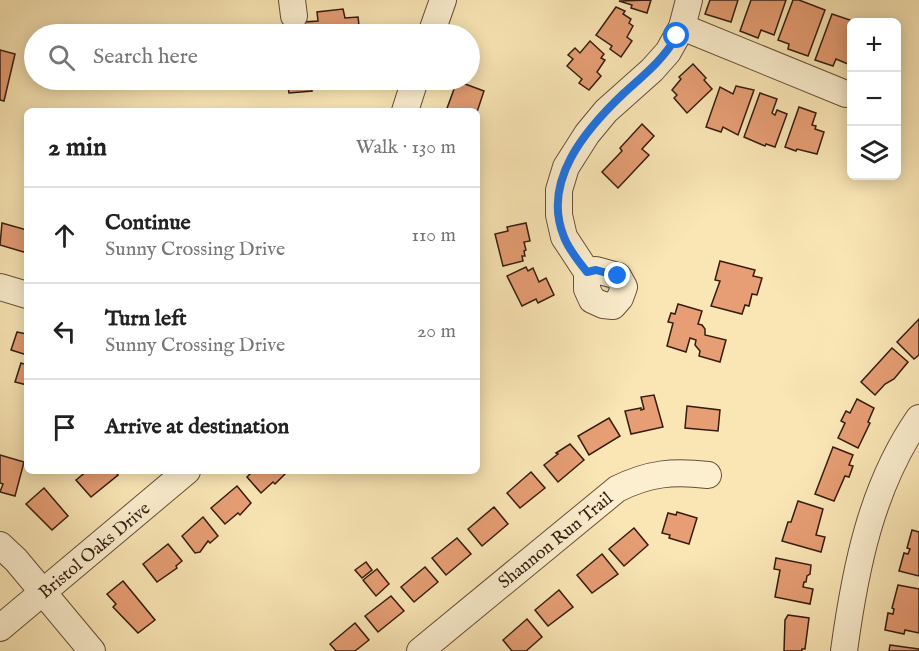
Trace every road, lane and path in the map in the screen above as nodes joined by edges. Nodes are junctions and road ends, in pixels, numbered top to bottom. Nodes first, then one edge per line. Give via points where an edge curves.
1 (443, 0) edge
2 (689, 0) edge
3 (435, 24) edge
4 (682, 27) junction
5 (412, 90) edge
6 (846, 94) dead end
7 (406, 108) edge
8 (587, 272) dead end
9 (0, 287) edge
10 (24, 294) edge
11 (919, 418) edge
12 (183, 474) edge
13 (708, 475) dead end
14 (0, 545) edge
15 (43, 592) junction
16 (0, 628) edge
17 (92, 651) edge
18 (420, 651) edge
19 (844, 651) edge

1 - 3 street
2 - 4 street
4 - 6 street
4 - 8 street via 652,70 625,92 586,134 566,167 559,190 559,215 564,237
5 - 7 street
9 - 10 street
11 - 19 street via 879,496 856,576
12 - 15 street, Bristol Oaks Drive
13 - 18 street, Shannon Run Trail via 657,474 616,489
14 - 15 street
15 - 16 street, Bristol Oaks Drive
15 - 17 street

